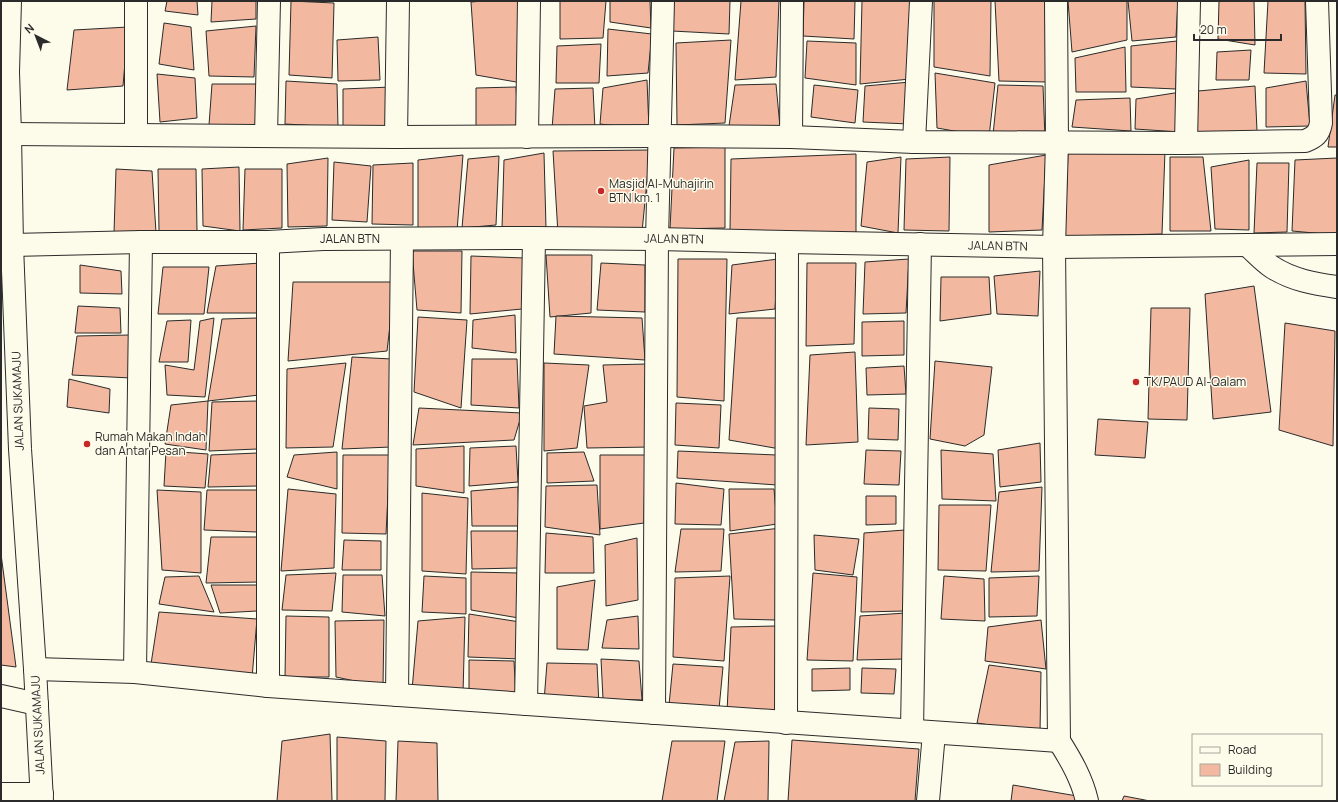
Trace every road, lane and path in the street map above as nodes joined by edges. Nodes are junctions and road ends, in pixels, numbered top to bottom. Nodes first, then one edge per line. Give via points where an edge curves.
1 (10, 1) edge
2 (136, 1) edge
3 (269, 1) edge
4 (398, 1) edge
5 (529, 1) edge
6 (663, 1) edge
7 (792, 1) edge
8 (921, 1) edge
9 (1056, 1) edge
10 (1189, 1) edge
11 (1317, 1) edge
12 (4, 72) edge
13 (10, 134) junction
14 (136, 135) junction
15 (266, 136) junction
16 (660, 136) junction
17 (396, 137) junction
18 (527, 137) junction
19 (791, 137) junction
20 (914, 142) junction
21 (1056, 142) junction
22 (1186, 143) junction
23 (534, 238) junction
24 (402, 239) junction
25 (657, 239) junction
26 (141, 242) junction
27 (268, 242) junction
28 (787, 242) junction
29 (920, 244) junction
30 (1337, 244) edge
31 (12, 245) junction
32 (1247, 245) junction
33 (1054, 247) junction
34 (1337, 287) edge
35 (35, 669) junction
36 (135, 672) junction
37 (268, 686) junction
38 (397, 695) junction
39 (1, 696) edge
40 (37, 704) junction
41 (526, 704) junction
42 (654, 713) junction
43 (786, 723) junction
44 (912, 731) junction
45 (934, 733) junction
46 (1059, 741) junction
47 (1, 794) edge
48 (42, 797) edge
49 (928, 801) edge
50 (1087, 801) edge

1 - 12 street, JALAN SUKAMAJU
2 - 14 street
3 - 15 street
4 - 17 street
5 - 18 street
6 - 16 street
7 - 19 street
8 - 20 street
9 - 21 street
10 - 22 street
11 - 22 street via 1320,131 1305,141
12 - 13 street, JALAN SUKAMAJU
13 - 14 street
13 - 31 street, JALAN SUKAMAJU
14 - 15 street
15 - 17 street
16 - 18 street
16 - 19 street
16 - 25 street
17 - 18 street
19 - 20 street
20 - 21 street
21 - 22 street
21 - 33 street
23 - 24 street, JALAN BTN
23 - 25 street, JALAN BTN
23 - 41 street
24 - 27 street, JALAN BTN
24 - 38 street
25 - 28 street, JALAN BTN
25 - 42 street
26 - 27 street, JALAN BTN
26 - 31 street, JALAN BTN
26 - 36 street
27 - 37 street
28 - 29 street, JALAN BTN
28 - 43 street
29 - 33 street, JALAN BTN
29 - 44 street
30 - 32 street, JALAN BTN
31 - 35 street, JALAN SUKAMAJU via 20,449
32 - 33 street, JALAN BTN
32 - 34 street via 1272,267 1288,276 1309,283
33 - 46 street
35 - 36 street
35 - 40 street, JALAN SUKAMAJU
36 - 37 street
37 - 38 street
38 - 41 street
39 - 40 street
40 - 48 street, JALAN SUKAMAJU
41 - 42 street
42 - 43 street
43 - 44 street
44 - 45 street
45 - 46 street
45 - 49 street
46 - 50 street via 1083,786
47 - 48 street

